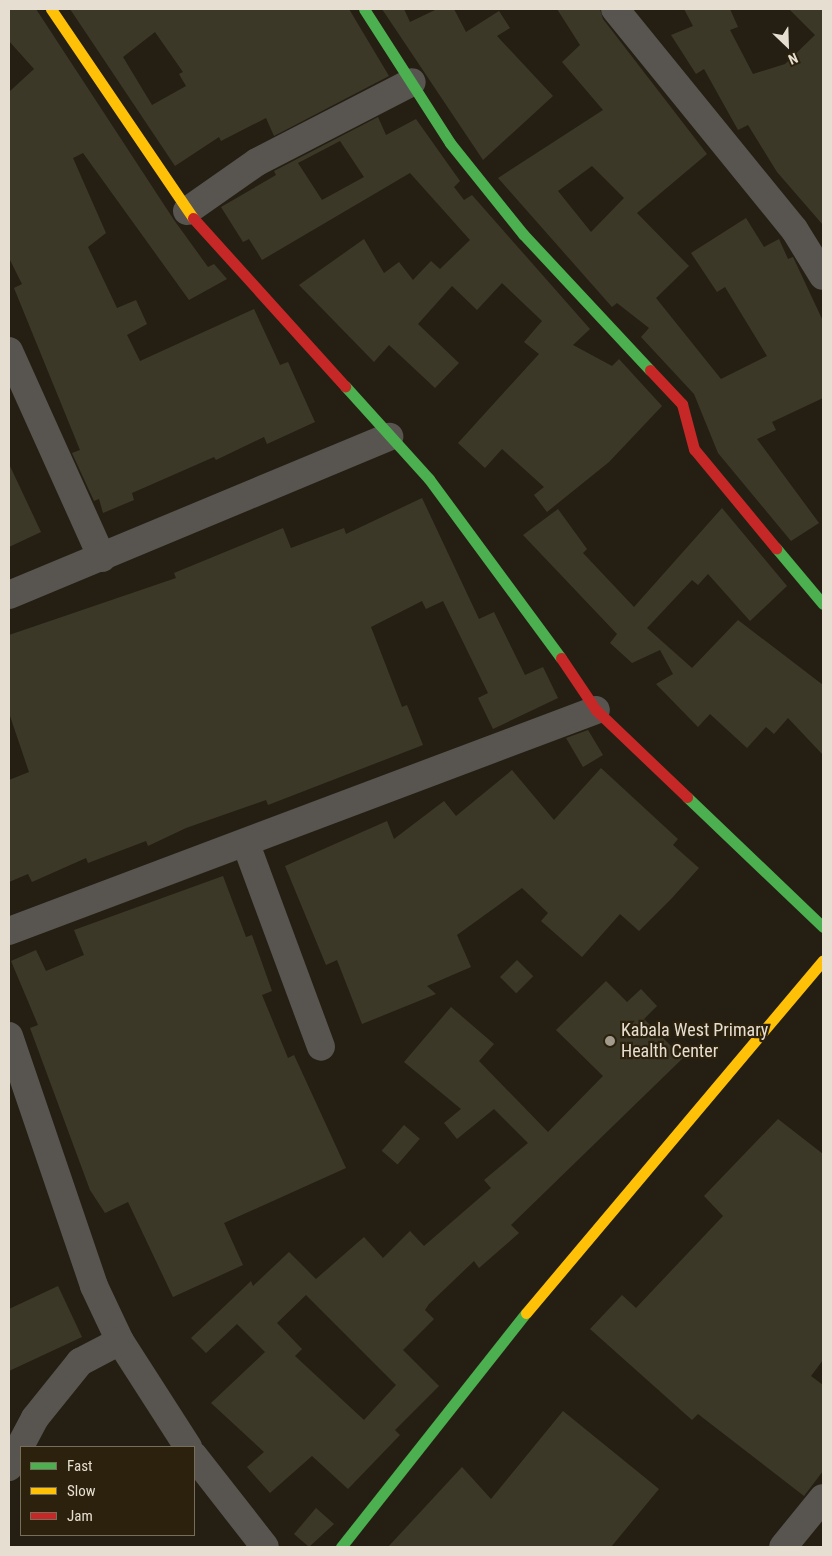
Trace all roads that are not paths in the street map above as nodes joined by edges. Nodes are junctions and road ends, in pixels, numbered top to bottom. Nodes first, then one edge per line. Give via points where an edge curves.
1 (51, 9) edge
2 (364, 9) edge
3 (615, 9) edge
4 (412, 82) junction
5 (187, 211) junction
6 (823, 276) edge
7 (9, 351) edge
8 (389, 437) junction
9 (102, 558) junction
10 (9, 596) edge
11 (823, 604) edge
12 (596, 710) junction
13 (246, 844) junction
14 (823, 927) edge
15 (9, 931) edge
16 (823, 960) edge
17 (9, 1036) edge
18 (321, 1047) dead end
19 (120, 1340) junction
20 (21, 1446) edge
21 (187, 1446) edge
22 (20, 1447) edge
23 (195, 1457) edge
24 (9, 1467) edge
25 (823, 1498) edge
26 (265, 1547) edge
27 (341, 1547) edge
28 (782, 1547) edge

1 - 5 street
2 - 4 street
3 - 6 street via 794,229
4 - 5 street via 257,162
4 - 11 street via 450,143 523,234 682,404 694,449
5 - 8 street
7 - 9 street
8 - 9 street
8 - 12 street via 428,478 514,589
9 - 10 street
12 - 13 street
12 - 14 street
13 - 15 street
13 - 18 street
16 - 27 street via 568,1261
17 - 19 street via 94,1286
19 - 20 street via 80,1362 36,1418
19 - 21 street
22 - 24 street
23 - 26 street
25 - 28 street

